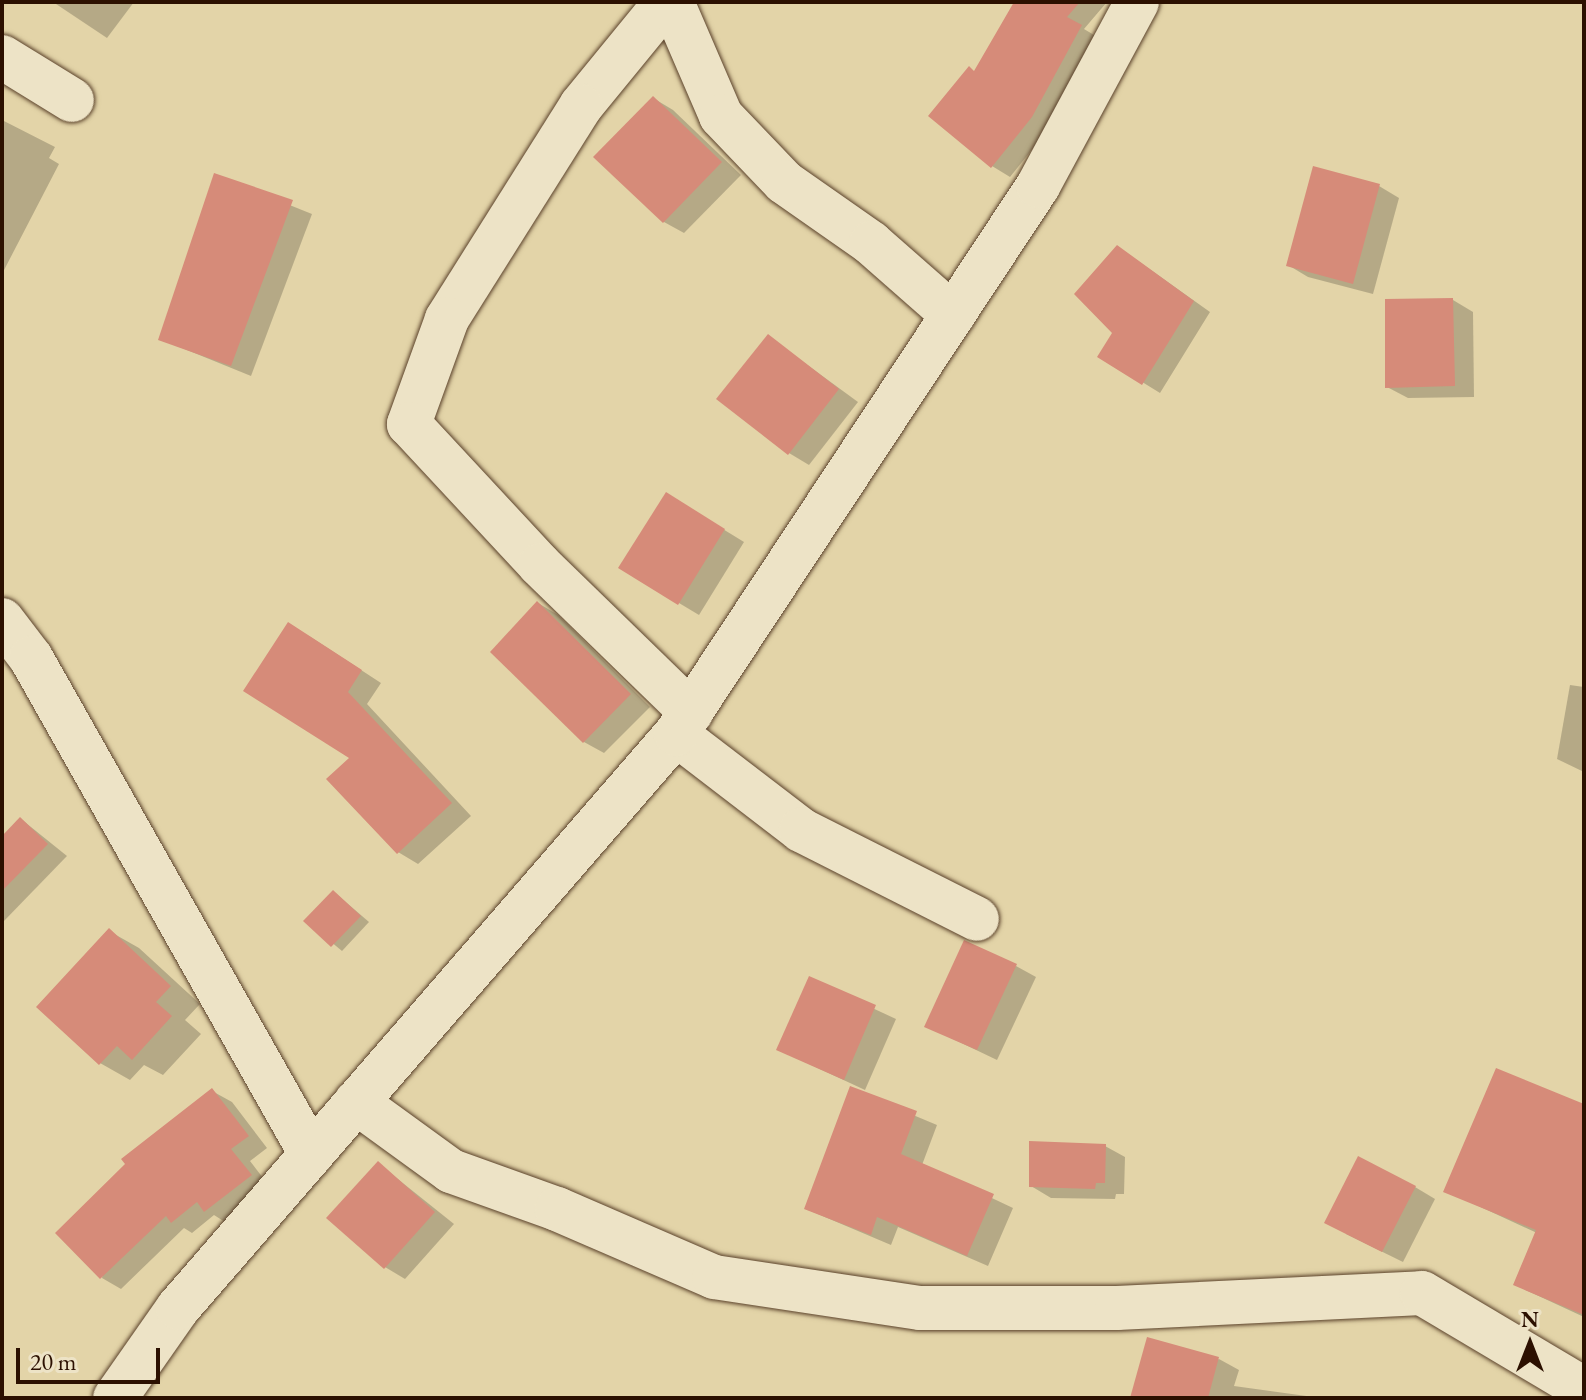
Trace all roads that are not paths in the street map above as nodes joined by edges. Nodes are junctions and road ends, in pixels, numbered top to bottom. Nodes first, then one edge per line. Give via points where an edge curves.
1 (666, 2) edge
2 (672, 2) edge
3 (1137, 2) edge
4 (2, 57) edge
5 (72, 100) dead end
6 (953, 315) junction
7 (2, 620) edge
8 (684, 723) junction
9 (977, 919) dead end
10 (356, 1102) junction
11 (311, 1154) junction
12 (1584, 1389) edge
13 (115, 1398) edge

1 - 8 street via 581,106 447,319 409,424
2 - 6 street via 721,116 784,182 871,243
3 - 6 street via 1038,186
4 - 5 street
6 - 8 street
7 - 11 street via 31,658
8 - 9 street via 801,830
8 - 10 street
10 - 11 street
10 - 12 street via 451,1171 557,1209 714,1277 920,1308 1117,1308 1422,1293
11 - 13 street via 178,1308

